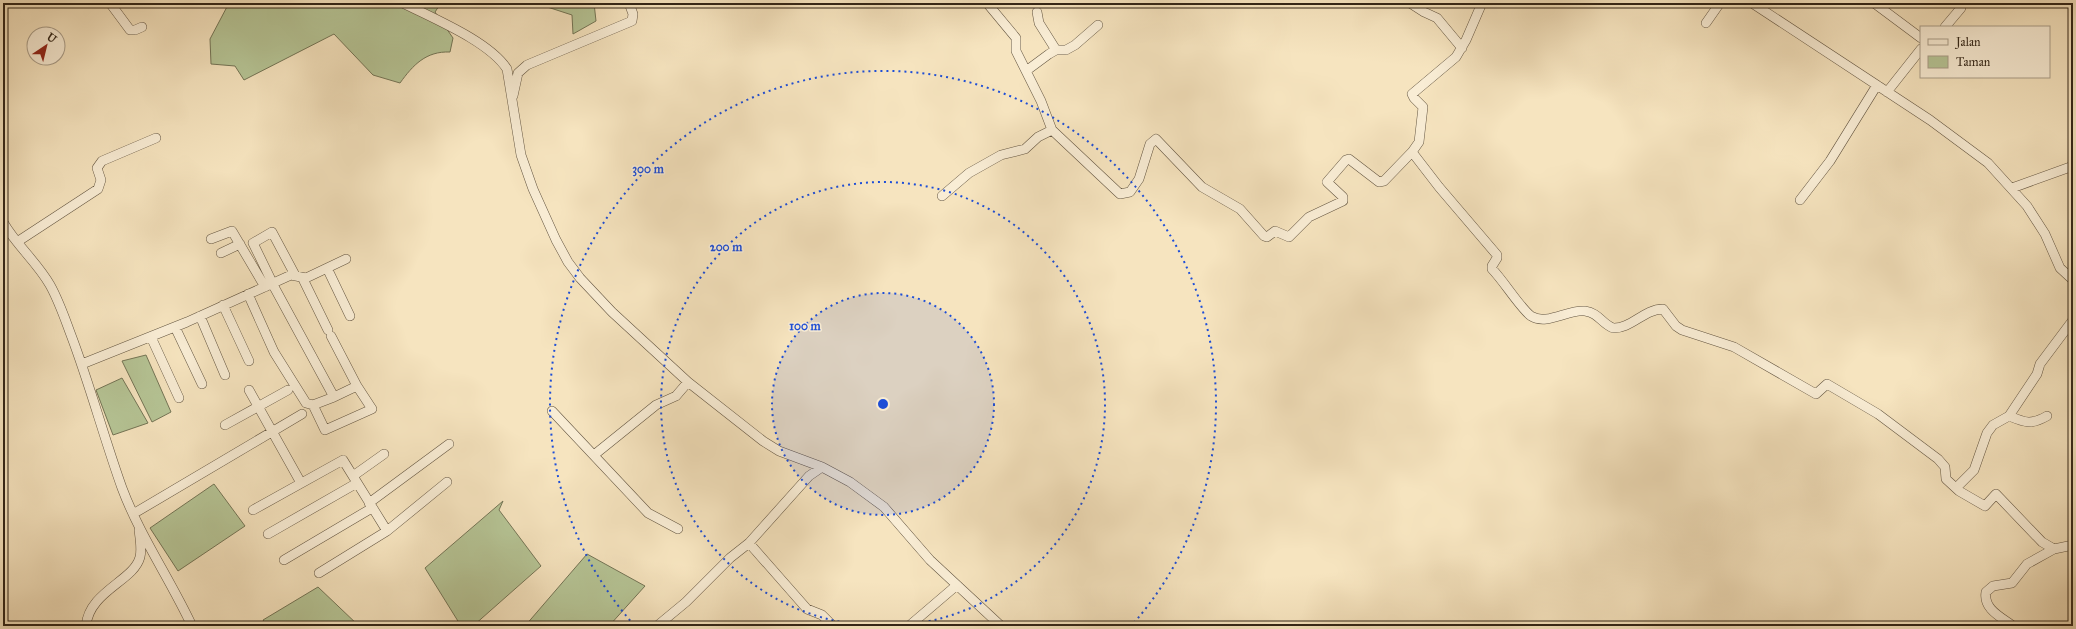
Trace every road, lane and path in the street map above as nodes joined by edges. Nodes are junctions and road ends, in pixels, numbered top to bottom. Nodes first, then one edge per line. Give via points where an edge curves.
1 (110, 3) edge
2 (403, 3) edge
3 (629, 3) edge
4 (987, 3) edge
5 (1410, 3) edge
6 (1482, 3) edge
7 (1720, 3) edge
8 (1752, 3) edge
9 (1874, 3) edge
10 (1961, 8) dead end
11 (1037, 12) dead end
12 (1706, 23) dead end
13 (1098, 25) dead end
14 (1947, 26) edge
15 (142, 27) dead end
16 (1920, 37) edge
17 (1462, 48) junction
18 (1056, 50) junction
19 (1920, 50) edge
20 (1026, 71) junction
21 (1877, 85) junction
22 (1887, 92) junction
23 (512, 99) junction
24 (1052, 130) junction
25 (156, 138) dead end
26 (1412, 152) junction
27 (2073, 166) edge
28 (2012, 188) junction
29 (942, 196) dead end
30 (1800, 200) dead end
31 (3, 222) edge
32 (211, 239) dead end
33 (17, 242) junction
34 (240, 244) junction
35 (221, 253) dead end
36 (346, 258) dead end
37 (327, 268) junction
38 (299, 277) junction
39 (2073, 280) edge
40 (269, 283) junction
41 (248, 294) junction
42 (223, 305) junction
43 (200, 316) junction
44 (350, 316) dead end
45 (2073, 320) edge
46 (176, 327) junction
47 (151, 337) junction
48 (250, 361) dead end
49 (82, 364) junction
50 (225, 375) dead end
51 (688, 382) junction
52 (202, 384) dead end
53 (357, 386) junction
54 (249, 390) dead end
55 (288, 390) dead end
56 (334, 397) junction
57 (179, 398) dead end
58 (313, 405) junction
59 (258, 407) junction
60 (552, 411) dead end
61 (302, 414) dead end
62 (2010, 416) junction
63 (2047, 416) dead end
64 (225, 426) dead end
65 (272, 432) junction
66 (449, 444) dead end
67 (384, 454) dead end
68 (594, 455) junction
69 (822, 467) junction
70 (355, 480) junction
71 (447, 482) dead end
72 (301, 483) junction
73 (1956, 488) junction
74 (371, 505) junction
75 (254, 510) dead end
76 (133, 514) junction
77 (139, 526) junction
78 (678, 529) dead end
79 (386, 532) junction
80 (268, 534) dead end
81 (749, 543) junction
82 (2073, 545) edge
83 (2054, 549) junction
84 (284, 560) dead end
85 (319, 573) dead end
86 (957, 585) junction
87 (86, 626) edge
88 (192, 626) edge
89 (657, 626) edge
90 (833, 626) edge
91 (909, 626) edge
92 (1001, 626) edge
93 (2013, 626) edge

1 - 15 street via 130,30
2 - 23 street via 478,43 502,62 507,69
3 - 23 street via 633,18 628,23 521,68
4 - 20 street via 1016,38 1016,52
5 - 17 street via 1437,18
6 - 17 street
7 - 12 street
8 - 21 street
9 - 16 street
10 - 14 street
11 - 18 street via 1039,23
13 - 18 street via 1066,50
17 - 26 street via 1456,57 1412,94 1423,106 1419,142
18 - 20 street
19 - 22 street
20 - 24 street
21 - 22 street
21 - 30 street via 1830,161
22 - 28 street via 1964,143
23 - 51 street via 521,155 533,188 568,262 612,312
24 - 26 street via 1120,194 1130,192 1138,182 1150,144 1156,139 1202,186 1233,203 1267,238 1275,231 1289,237 1309,217 1343,201 1343,197 1327,182 1347,159 1379,182
24 - 29 street via 1038,137 1025,149 1001,155 969,173
25 - 33 street via 102,161 97,168 101,180 98,189
26 - 73 street via 1497,255 1492,269 1532,316 1542,320 1573,310 1586,311 1599,316 1609,326 1622,328 1647,314 1663,309 1682,330 1734,347 1816,394 1827,384 1878,414 1943,464 1946,479
27 - 28 street
28 - 39 street via 2036,219 2060,268
31 - 33 street
32 - 34 street via 232,231
33 - 49 street via 35,262 50,285
34 - 35 street
34 - 40 street
36 - 37 street
37 - 38 street
37 - 44 street
38 - 40 street
38 - 40 street via 272,232 253,243
38 - 53 street
40 - 41 street
40 - 56 street
41 - 42 street
41 - 58 street via 274,352 306,403
42 - 43 street
42 - 48 street
43 - 46 street
43 - 50 street
45 - 62 street via 2040,364 2037,374
46 - 47 street
46 - 52 street
47 - 49 street
47 - 57 street
49 - 76 street
51 - 68 street via 676,396 656,405
51 - 69 street via 779,451
53 - 56 street
53 - 58 street via 372,408 325,430
54 - 59 street
55 - 59 street
56 - 58 street
59 - 64 street
59 - 65 street
60 - 68 street
61 - 65 street
62 - 63 street via 2030,423 2036,423
62 - 73 street via 1993,424 1987,433 1974,470
65 - 72 street
65 - 76 street
66 - 74 street
67 - 70 street
68 - 78 street via 648,513
69 - 81 street via 809,476
69 - 86 street via 850,482 884,506 930,560
70 - 72 street via 343,460
70 - 74 street
70 - 80 street
71 - 79 street
72 - 75 street
73 - 83 street via 1982,505 1988,504 1996,494 2042,542
74 - 79 street
74 - 84 street
76 - 77 street
77 - 87 street via 141,550 136,565 95,602
77 - 88 street via 175,589
79 - 85 street
81 - 89 street
81 - 90 street via 806,609 822,614
82 - 83 street
83 - 93 street via 2028,564 2012,583 1993,586 1986,592 1986,603 1991,610
86 - 91 street
86 - 92 street

